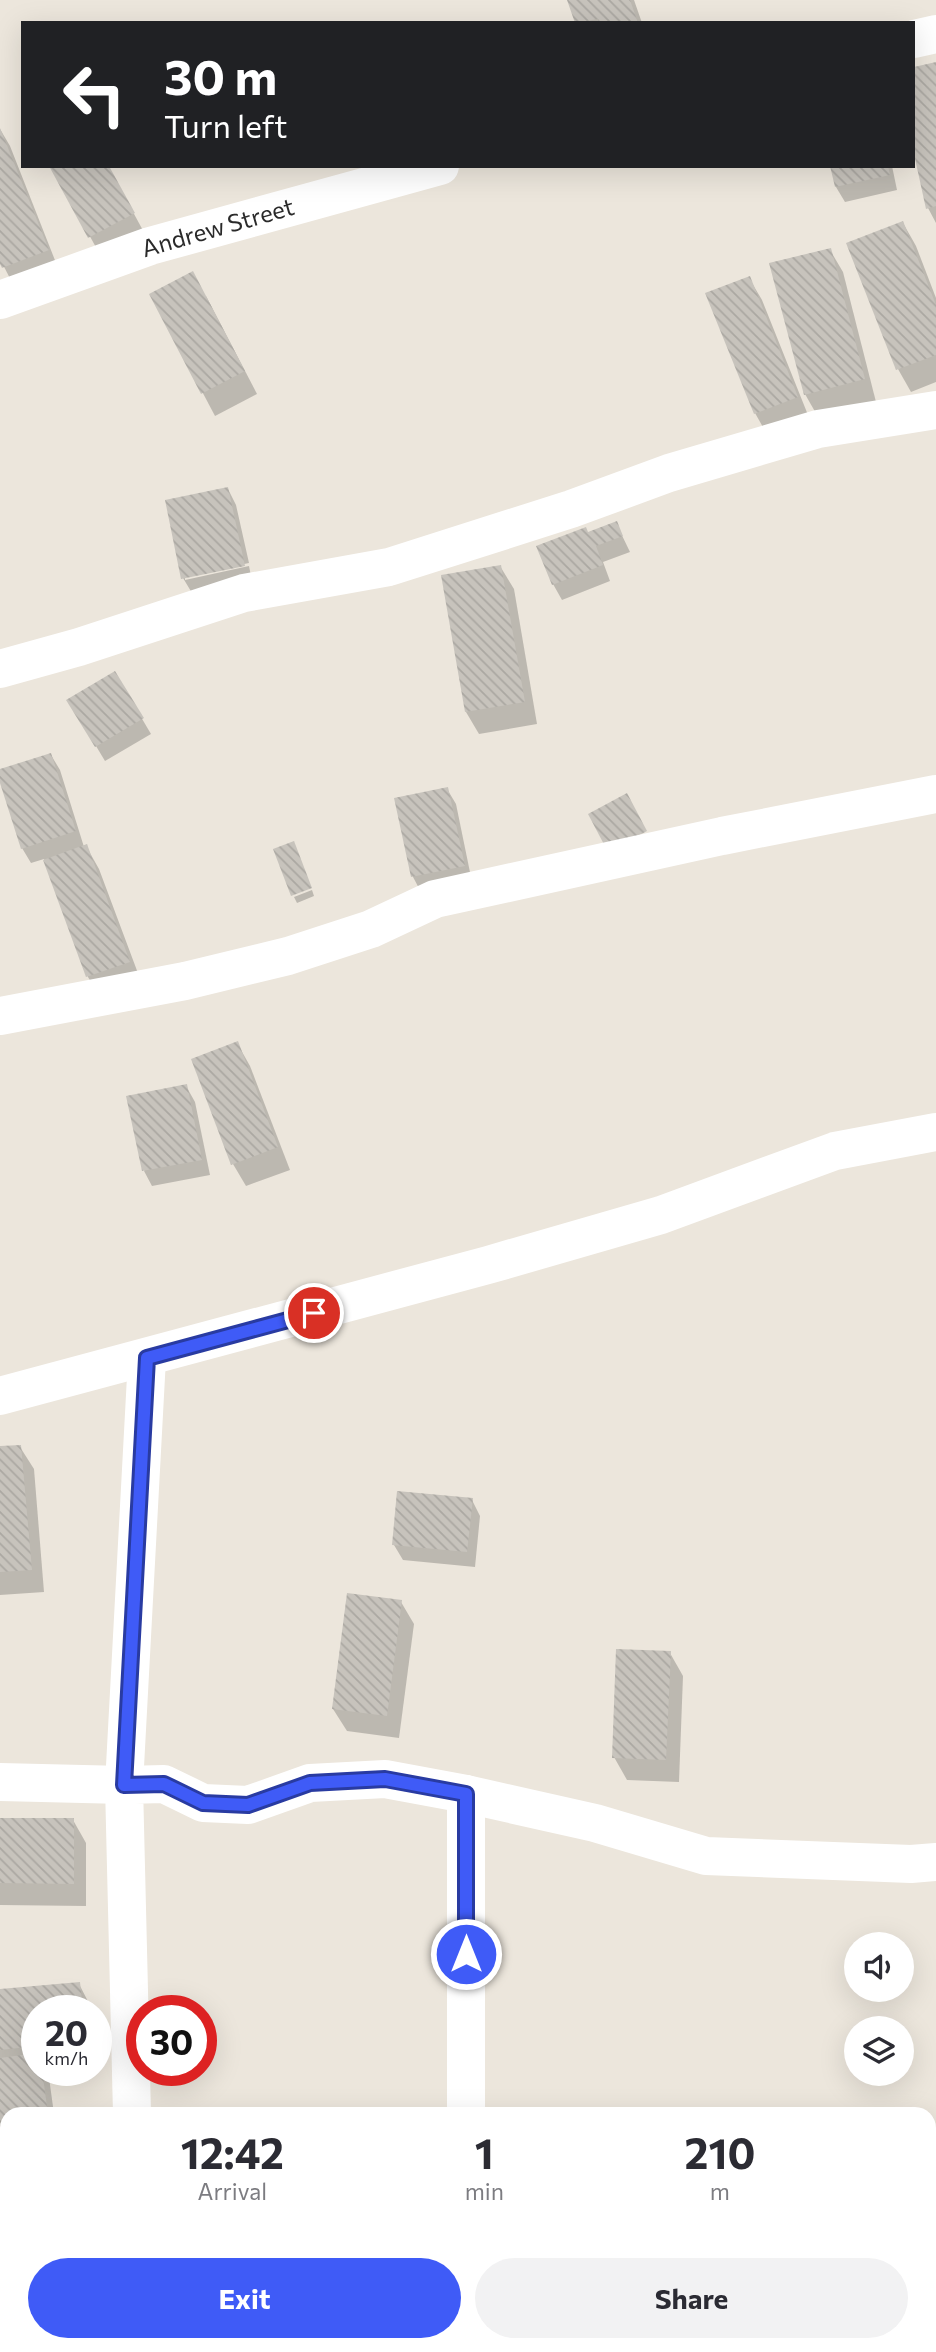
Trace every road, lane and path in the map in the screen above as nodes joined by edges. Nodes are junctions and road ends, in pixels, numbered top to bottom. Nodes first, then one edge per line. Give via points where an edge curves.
1 (936, 34) edge
2 (915, 39) edge
3 (433, 168) edge
4 (0, 300) edge
5 (936, 410) edge
6 (0, 669) edge
7 (936, 794) edge
8 (0, 1016) edge
9 (936, 1132) edge
10 (147, 1358) junction
11 (0, 1396) edge
12 (0, 1782) edge
13 (124, 1785) junction
14 (466, 1794) junction
15 (936, 1862) edge
16 (132, 2107) edge
17 (466, 2107) edge

1 - 2 street
3 - 4 street, Andrew Street via 150,246
5 - 6 street via 818,429 669,472 571,509 389,567 244,593
7 - 8 street via 435,899 371,929 288,957
9 - 10 street via 835,1151 661,1215
10 - 11 street
10 - 13 street
12 - 13 street
13 - 14 street via 164,1784 203,1803 248,1805 310,1783 385,1779
13 - 16 street
14 - 15 street via 595,1823 706,1856
14 - 17 street

